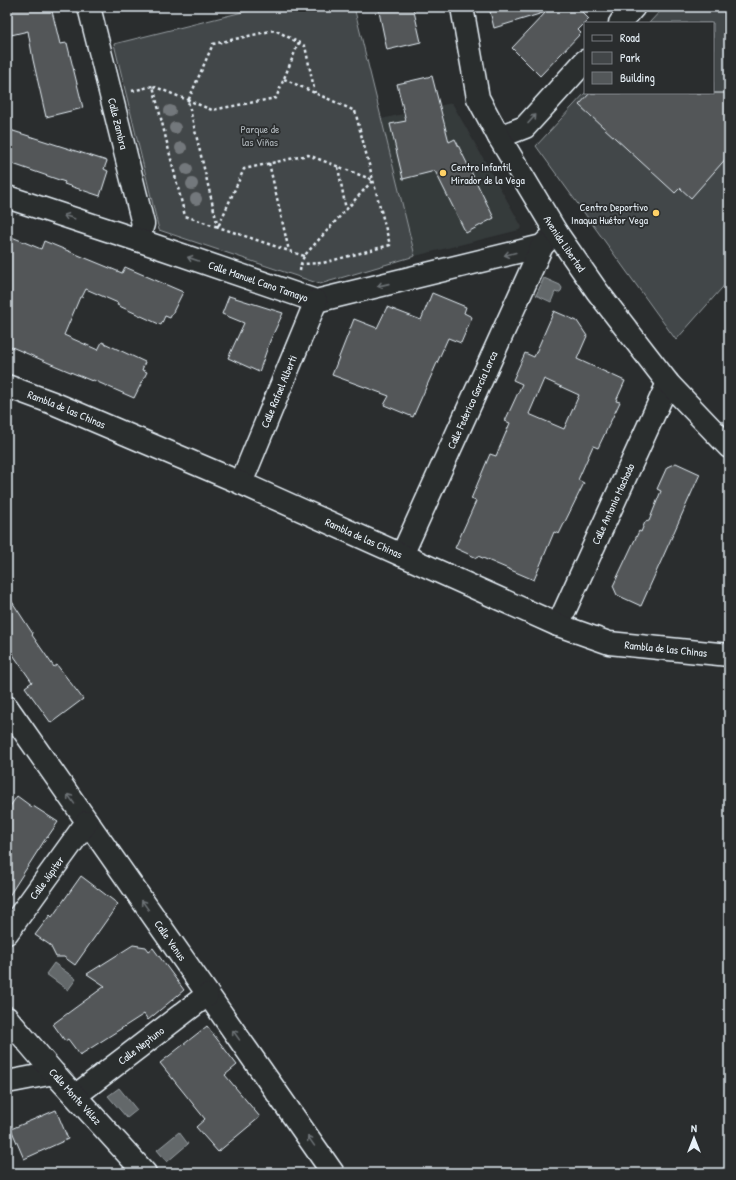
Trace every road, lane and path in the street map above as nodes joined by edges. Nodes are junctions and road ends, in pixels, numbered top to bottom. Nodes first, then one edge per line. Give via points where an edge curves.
1 (89, 7) edge
2 (462, 7) edge
3 (634, 7) edge
4 (621, 22) edge
5 (299, 42) junction
6 (584, 63) edge
7 (284, 79) junction
8 (153, 86) junction
9 (126, 92) dead end
10 (315, 93) junction
11 (188, 101) junction
12 (499, 137) junction
13 (269, 163) junction
14 (338, 167) junction
15 (373, 180) junction
16 (7, 197) edge
17 (346, 210) junction
18 (218, 227) junction
19 (549, 239) junction
20 (138, 240) junction
21 (289, 251) junction
22 (304, 256) junction
23 (301, 264) junction
24 (300, 277) dead end
25 (316, 301) junction
26 (668, 383) junction
27 (7, 386) edge
28 (729, 447) edge
29 (241, 483) junction
30 (402, 555) junction
31 (558, 625) junction
32 (729, 655) edge
33 (7, 707) edge
34 (87, 822) junction
35 (7, 934) edge
36 (207, 995) junction
37 (7, 1018) edge
38 (54, 1073) junction
39 (7, 1082) edge
40 (75, 1096) junction
41 (145, 1173) edge
42 (333, 1173) edge

1 - 20 street, Calle Zambra via 142,224
2 - 12 street, Avenida Libertad via 478,98
3 - 4 street
5 - 7 path
5 - 10 path via 305,46
5 - 11 path via 275,30 213,44
12 -> 6 street via 525,127
7 - 10 path
7 - 11 path via 276,98 212,110
8 - 9 path
8 - 11 path
8 - 18 path via 185,216
10 - 15 path via 355,111
11 - 18 path
12 - 19 street, Avenida Libertad
13 - 14 path via 308,155
13 - 18 path via 244,169
13 - 21 path
14 - 15 path
14 - 17 path
15 - 17 path
15 - 23 path via 390,245 323,263
20 -> 16 street, Calle Manuel Cano Tamayo
17 - 22 path
18 - 21 path
19 -> 25 street, Calle Manuel Cano Tamayo
19 - 26 street, Avenida Libertad via 597,291
19 - 30 street, Calle Federico García Lorca
25 -> 20 street, Calle Manuel Cano Tamayo
21 - 22 path
22 - 23 path
23 - 24 path
25 - 29 street, Calle Rafael Alberti
26 - 28 street, Avenida Libertad
26 - 31 street, Calle Antonio Machado
27 - 29 street, Rambla de las Chinas
29 - 30 street, Rambla de las Chinas
30 - 31 street, Rambla de las Chinas
31 - 32 street, Rambla de las Chinas via 609,643
34 -> 33 street, Calle Venus
34 - 35 street, Calle Júpiter
36 -> 34 street, Calle Venus
36 - 40 street, Calle Neptuno
42 -> 36 street, Calle Venus
37 - 38 street, Calle Monte Vélez
38 - 39 street
38 - 40 street, Calle Monte Vélez
40 - 41 street, Calle Monte Vélez

